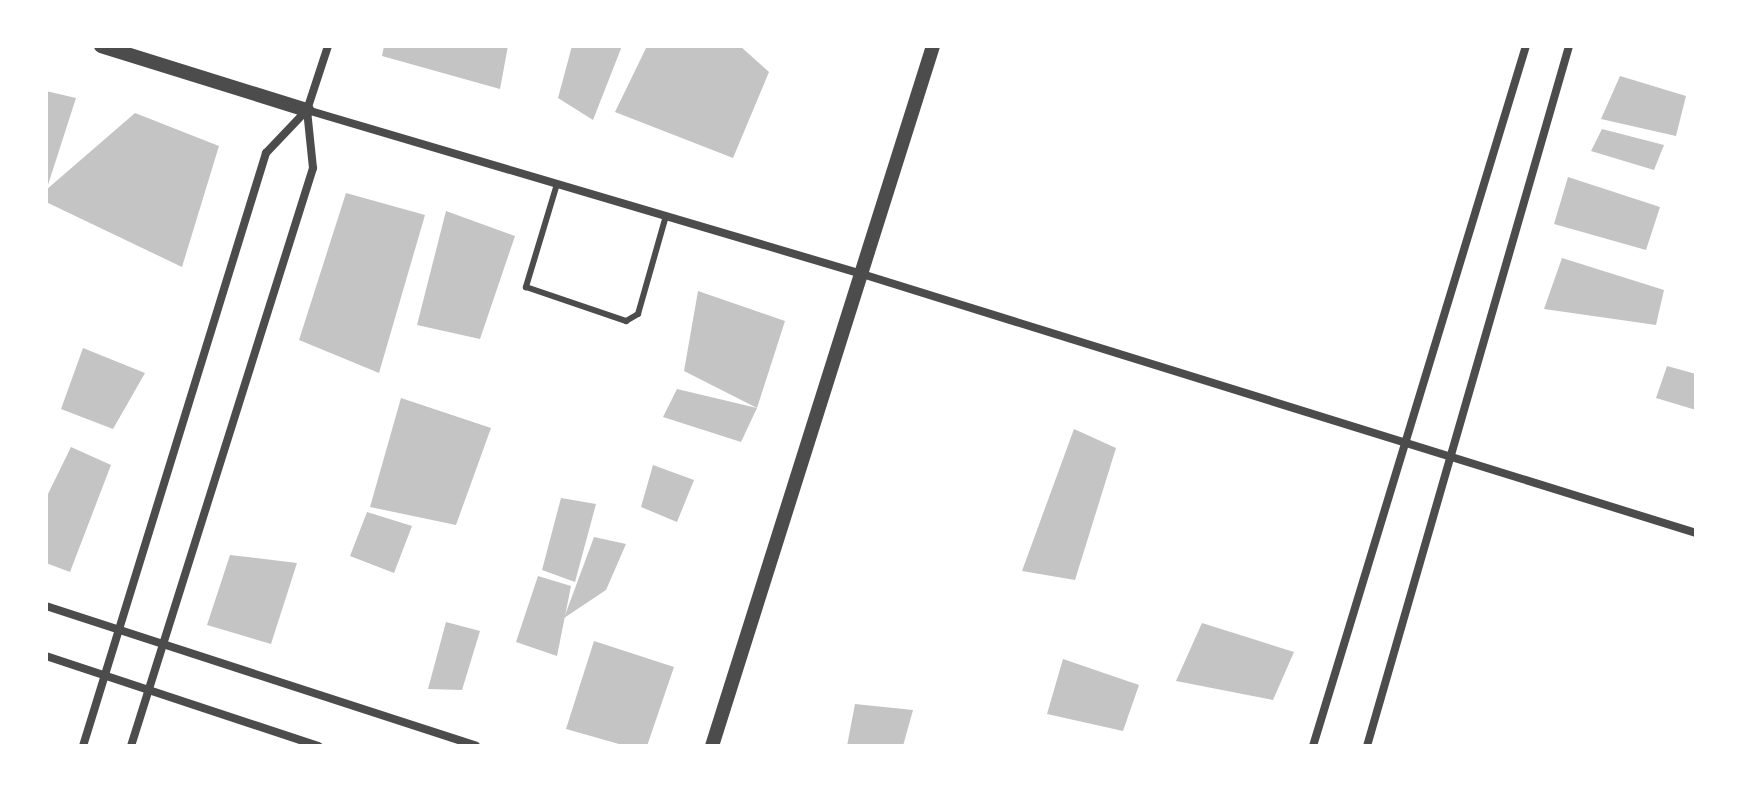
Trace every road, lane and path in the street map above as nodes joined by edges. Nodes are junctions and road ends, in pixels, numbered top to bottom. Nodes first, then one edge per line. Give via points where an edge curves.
1 (101, 46) edge
2 (328, 46) edge
3 (933, 46) edge
4 (1526, 46) edge
5 (1569, 46) edge
6 (307, 110) junction
7 (557, 184) junction
8 (666, 216) junction
9 (862, 274) junction
10 (1406, 443) junction
11 (1452, 461) junction
12 (1696, 533) edge
13 (46, 606) edge
14 (119, 630) junction
15 (164, 643) junction
16 (46, 656) edge
17 (106, 676) junction
18 (149, 691) junction
19 (83, 746) edge
20 (131, 746) edge
21 (318, 746) edge
22 (476, 746) edge
23 (712, 746) edge
24 (1313, 746) edge
25 (1367, 746) edge

1 - 6 street
2 - 6 street
3 - 9 street
4 - 10 street
5 - 11 street
6 - 7 street
6 - 14 street via 266,153
6 - 15 street via 313,168
7 - 8 street
7 - 8 lane via 526,287 626,321 638,314
8 - 9 street
9 - 10 street
9 - 23 street
10 - 11 street
10 - 24 street
11 - 12 street
11 - 25 street
13 - 14 street
14 - 15 street
14 - 17 street
15 - 18 street
15 - 22 street
16 - 17 street
17 - 18 street
17 - 19 street
18 - 20 street
18 - 21 street

